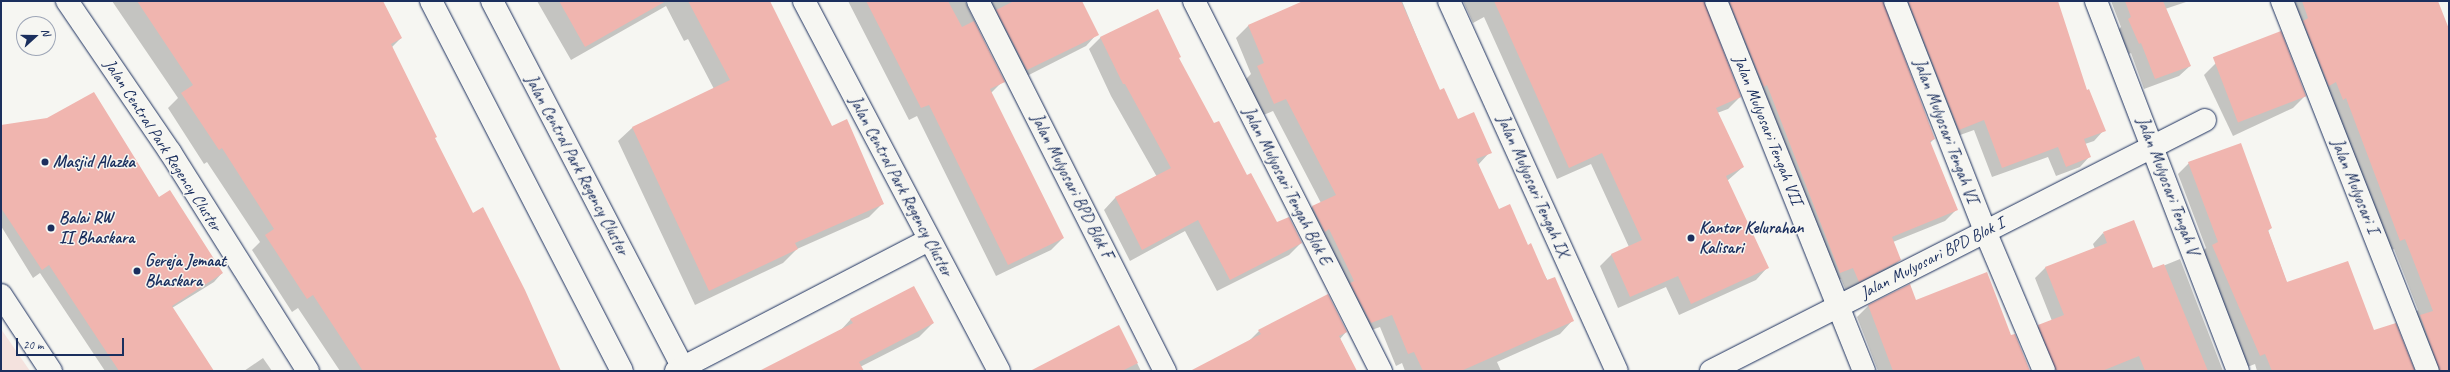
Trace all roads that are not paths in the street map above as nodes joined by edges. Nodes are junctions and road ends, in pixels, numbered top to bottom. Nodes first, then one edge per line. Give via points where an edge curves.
1 (67, 1) edge
2 (431, 1) edge
3 (492, 1) edge
4 (804, 1) edge
5 (978, 1) edge
6 (1194, 1) edge
7 (1449, 1) edge
8 (1716, 1) edge
9 (1895, 1) edge
10 (2096, 1) edge
11 (2282, 1) edge
12 (2205, 120) dead end
13 (2153, 146) junction
14 (1985, 231) junction
15 (929, 240) junction
16 (1, 295) edge
17 (1839, 306) junction
18 (682, 370) edge
19 (1717, 370) edge
20 (51, 371) edge
21 (308, 371) edge
22 (622, 371) edge
23 (999, 371) edge
24 (1165, 371) edge
25 (1381, 371) edge
26 (1617, 371) edge
27 (1864, 371) edge
28 (2044, 371) edge
29 (2238, 371) edge
30 (2428, 371) edge

1 - 21 street, Jalan Central Park Regency Cluster via 170,152
2 - 22 street
3 - 18 street, Jalan Central Park Regency Cluster
4 - 15 street, Jalan Central Park Regency Cluster
5 - 24 street, Jalan Mulyosari BPD Blok F
6 - 25 street, Jalan Mulyosari Tengah Blok E
7 - 26 street, Jalan Mulyosari Tengah IX
8 - 17 street, Jalan Mulyosari Tengah VII
9 - 14 street, Jalan Mulyosari Tengah VI
10 - 13 street, Jalan Mulyosari Tengah V
11 - 30 street, Jalan Mulyosari I
12 - 13 street, Jalan Mulyosari BPD Blok I
13 - 14 street, Jalan Mulyosari BPD Blok I
13 - 29 street, Jalan Mulyosari Tengah V
14 - 17 street, Jalan Mulyosari BPD Blok I
14 - 28 street, Jalan Mulyosari Tengah VI
15 - 18 street
15 - 23 street, Jalan Central Park Regency Cluster
16 - 20 street
17 - 19 street, Jalan Mulyosari BPD Blok I
17 - 27 street, Jalan Mulyosari Tengah VII

